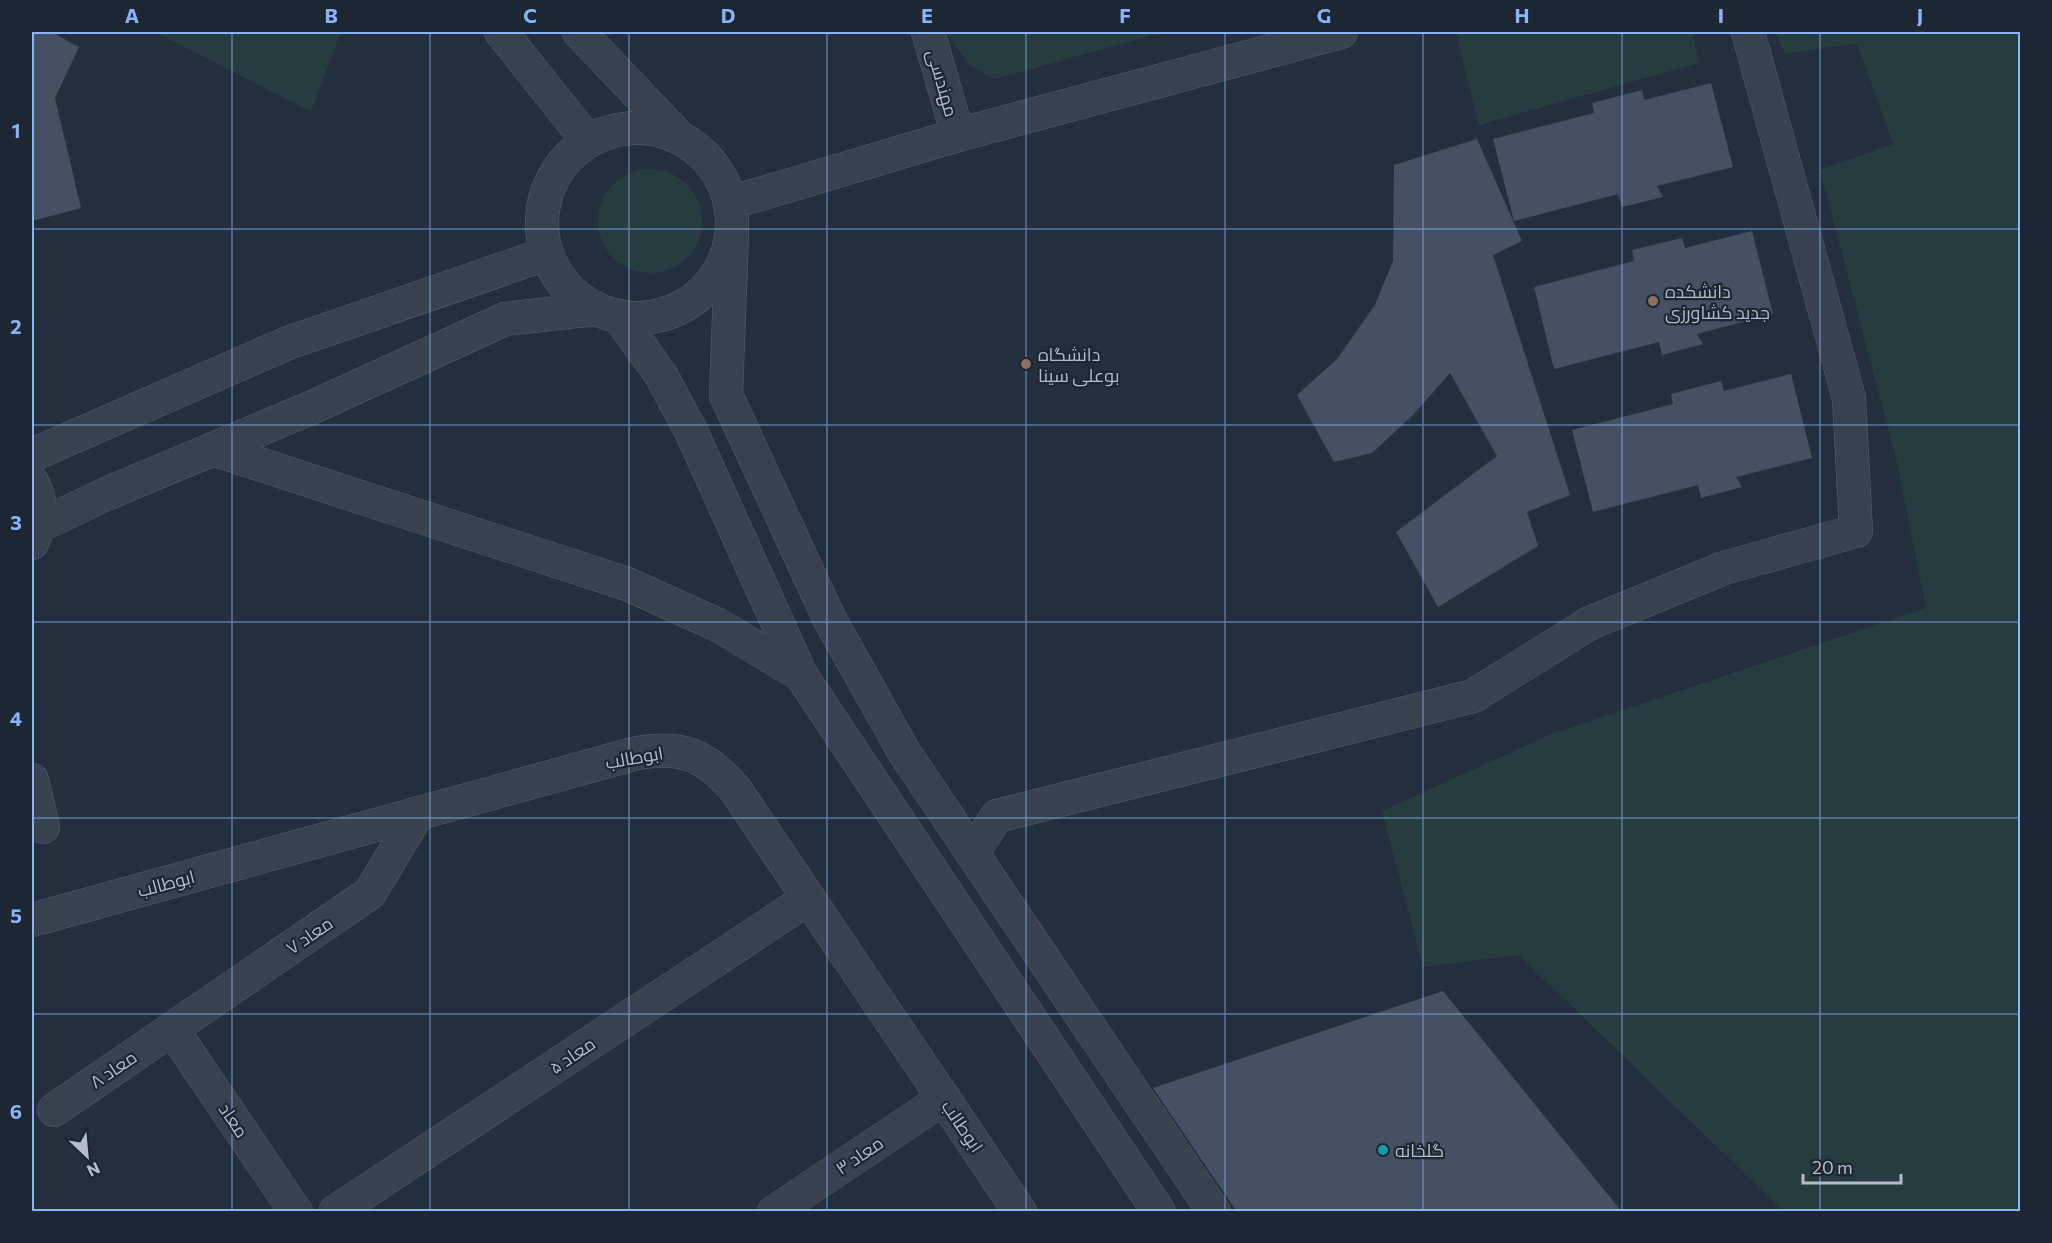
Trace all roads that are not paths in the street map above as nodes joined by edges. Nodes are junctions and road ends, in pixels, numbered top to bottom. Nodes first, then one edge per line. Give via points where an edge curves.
1 (501, 32) edge
2 (579, 32) edge
3 (928, 32) edge
4 (1341, 32) edge
5 (1748, 32) edge
6 (958, 135) junction
7 (680, 138) junction
8 (588, 141) junction
9 (730, 203) junction
10 (732, 235) junction
11 (546, 254) junction
12 (607, 313) junction
13 (213, 449) junction
14 (32, 455) edge
15 (32, 482) edge
16 (35, 535) edge
17 (801, 675) junction
18 (32, 780) edge
19 (418, 813) junction
20 (44, 828) dead end
21 (972, 854) junction
22 (809, 898) junction
23 (32, 920) edge
24 (172, 1029) junction
25 (944, 1098) junction
26 (54, 1110) dead end
27 (296, 1212) edge
28 (336, 1212) edge
29 (774, 1212) edge
30 (1020, 1212) edge
31 (1159, 1212) edge
32 (1214, 1212) edge

1 - 8 street
2 - 7 street
3 - 6 street, مهندسی
4 - 6 street
5 - 21 street via 1849,398 1856,531 1724,568 1590,623 1473,696 997,816
6 - 9 street
7 - 8 street via 649,128 618,130
7 - 9 street via 703,154 720,176
8 - 11 street via 563,162 548,191 542,223
9 - 10 street
10 - 12 street via 723,265 705,290 680,308 650,318
10 - 21 street via 726,395 829,618 904,752
11 - 12 street via 557,276 574,295
11 - 14 street via 288,343
12 - 13 street via 505,319
12 - 17 street via 661,375 691,431
13 - 16 street
13 - 17 street via 627,584 718,625
15 - 16 street via 41,508
17 - 31 street
18 - 20 street
19 - 22 street, ابوطالب via 637,753 665,749 692,754 717,768 735,789
19 - 23 street, ابوطالب
19 - 24 street, معاد ۷ via 370,893
21 - 32 street
22 - 25 street, ابوطالب
22 - 28 street, معاد ۵
24 - 26 street, معاد ۸
24 - 27 street, معاد
25 - 29 street, معاد ۳
25 - 30 street, ابوطالب

